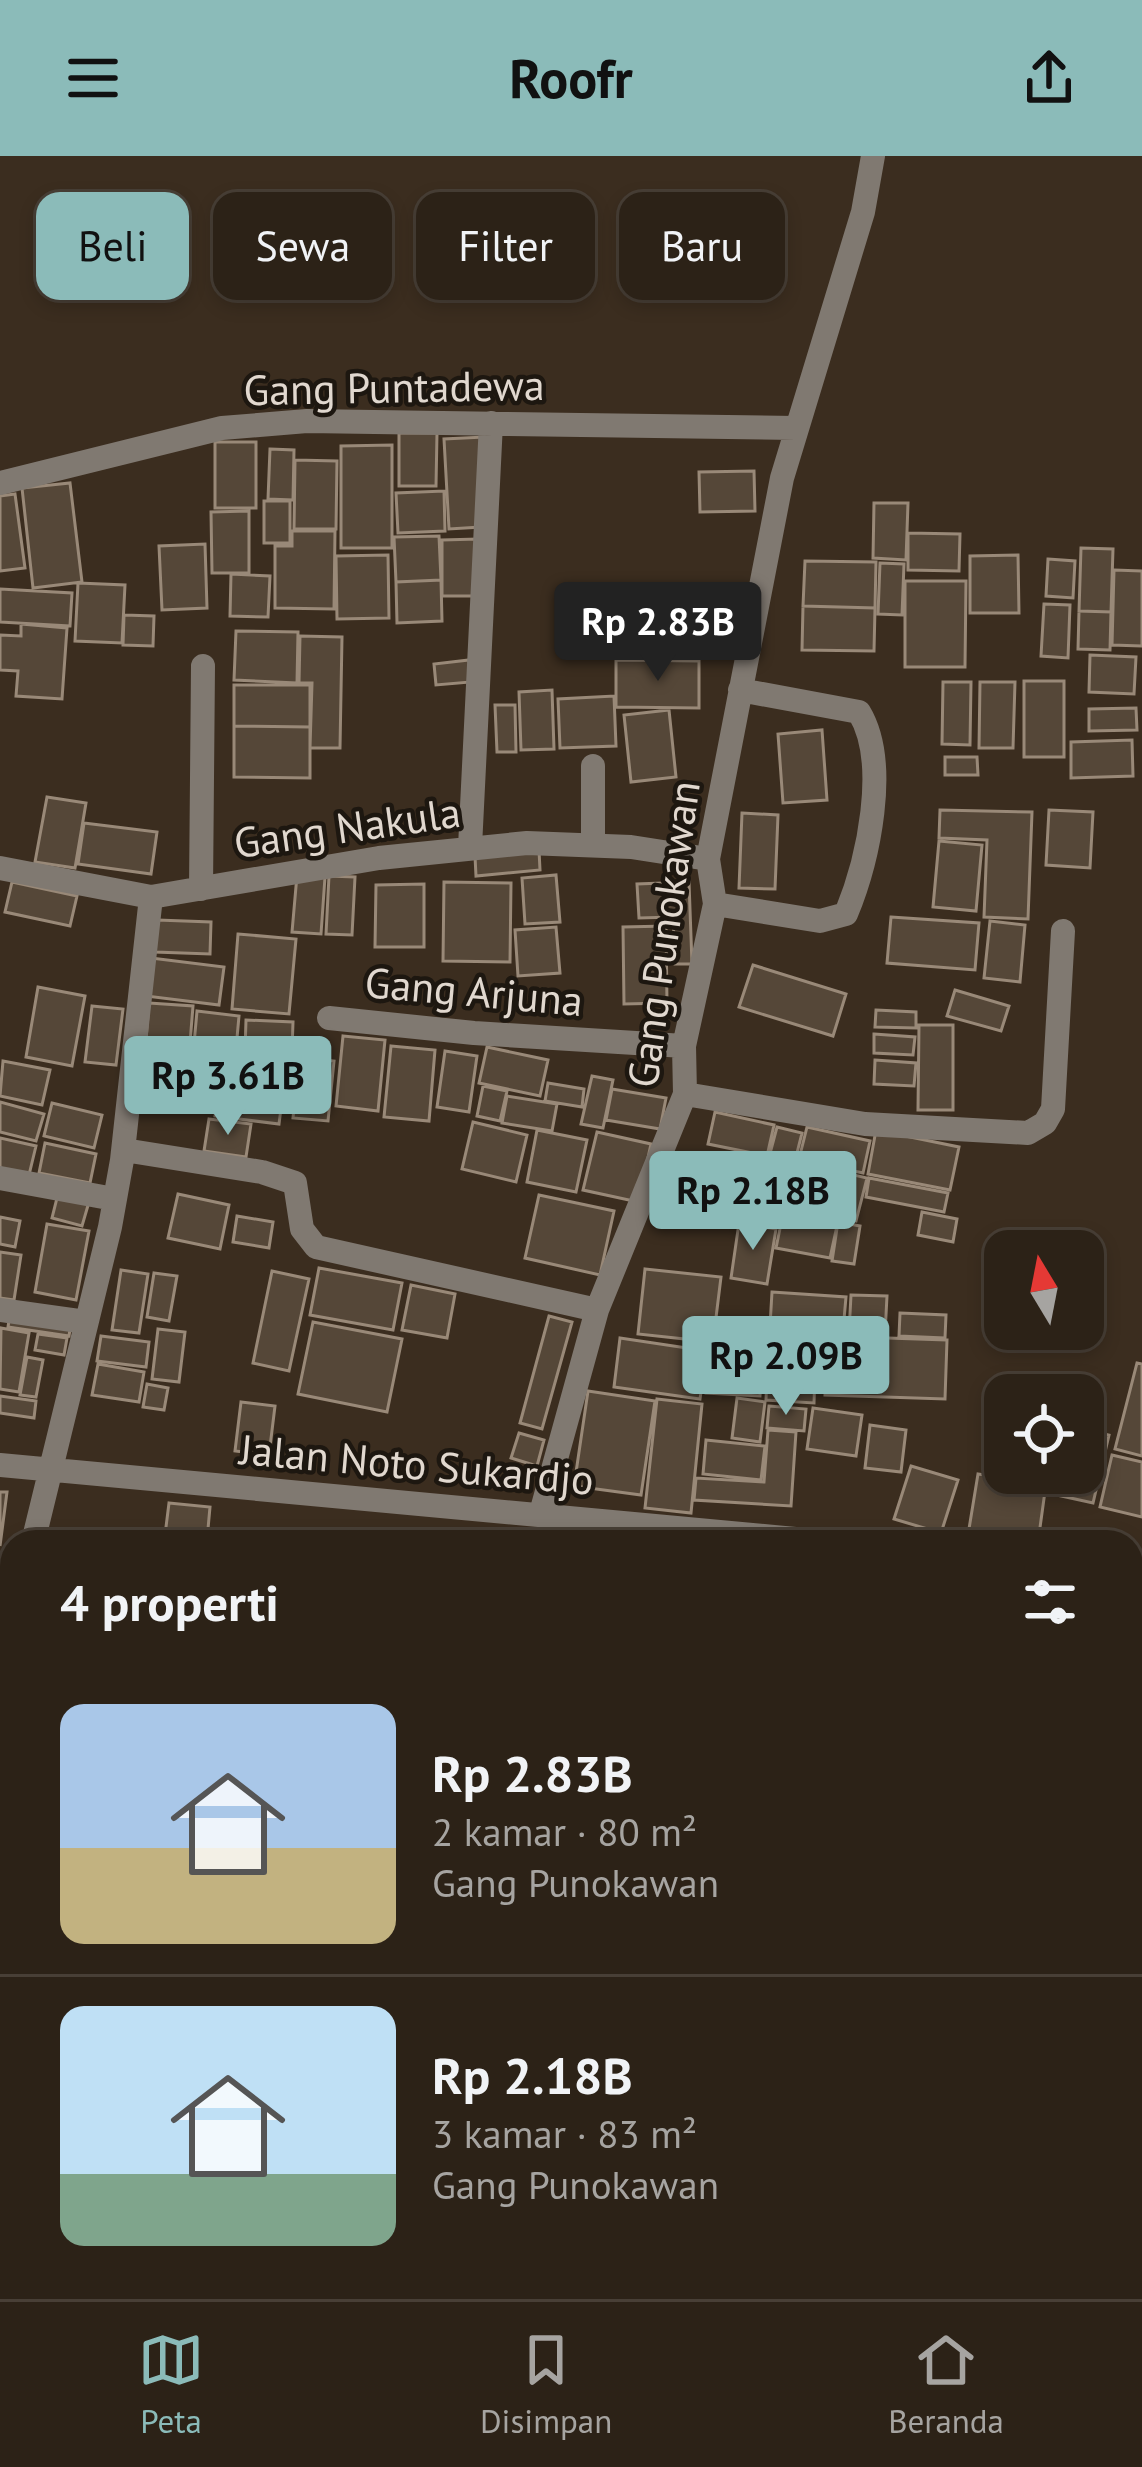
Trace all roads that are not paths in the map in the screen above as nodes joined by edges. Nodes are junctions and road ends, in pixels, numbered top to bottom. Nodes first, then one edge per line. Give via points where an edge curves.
1 (873, 156) edge
2 (490, 423) junction
3 (796, 428) junction
4 (0, 483) edge
5 (203, 666) dead end
6 (740, 690) junction
7 (593, 766) dead end
8 (593, 844) junction
9 (470, 847) junction
10 (709, 859) junction
11 (0, 868) edge
12 (201, 889) junction
13 (151, 898) junction
14 (715, 904) junction
15 (1063, 931) dead end
16 (329, 1018) dead end
17 (684, 1046) junction
18 (685, 1094) junction
19 (124, 1150) junction
20 (0, 1178) edge
21 (114, 1199) junction
22 (0, 1310) edge
23 (597, 1310) junction
24 (86, 1322) junction
25 (0, 1465) edge
26 (48, 1472) junction
27 (541, 1514) junction
28 (36, 1530) edge
29 (705, 1530) edge

1 - 3 street, Gang Punokawan
2 - 3 street, Gang Puntadewa
2 - 4 street, Gang Puntadewa via 223,428
2 - 9 street
3 - 6 street, Gang Punokawan
5 - 12 street
6 - 10 street, Gang Punokawan
6 - 14 street via 860,712 871,732 874,796 846,914 820,922
7 - 8 street
8 - 9 street, Gang Nakula
8 - 10 street, Gang Nakula
9 - 12 street, Gang Nakula
10 - 14 street, Gang Punokawan
11 - 13 street, Gang Nakula
12 - 13 street, Gang Nakula
13 - 19 street
14 - 17 street, Gang Punokawan
15 - 18 street via 1053,1109 1028,1133 865,1124
16 - 17 street, Gang Arjuna
17 - 18 street, Gang Punokawan
18 - 23 street, Gang Punokawan
19 - 21 street
19 - 23 street via 296,1183 302,1229 316,1247
20 - 21 street
21 - 24 street
22 - 24 street
23 - 27 street, Gang Punokawan
24 - 26 street
25 - 26 street, Jalan Noto Sukardjo
26 - 27 street, Jalan Noto Sukardjo
26 - 28 street
27 - 29 street, Jalan Noto Sukardjo

